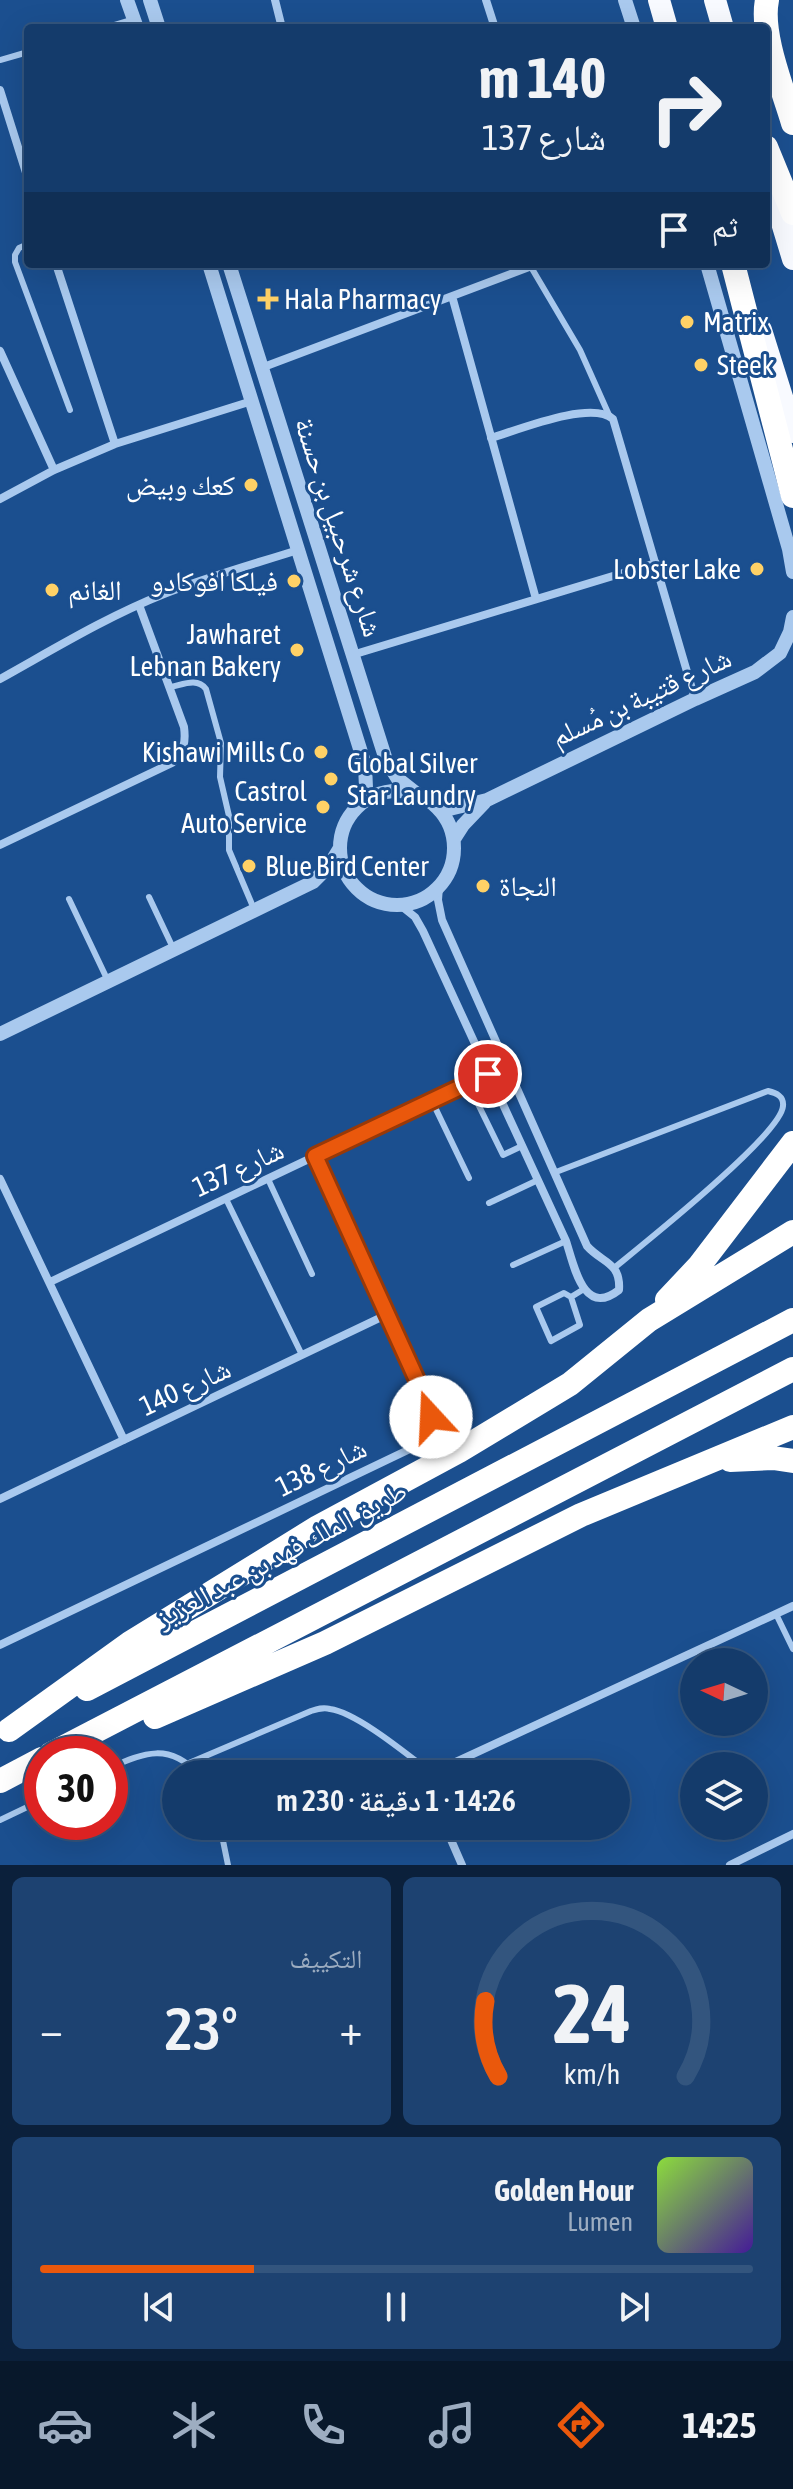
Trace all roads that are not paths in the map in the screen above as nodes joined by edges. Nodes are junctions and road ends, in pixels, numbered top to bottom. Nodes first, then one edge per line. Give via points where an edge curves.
1 (127, 0) edge
2 (150, 0) edge
3 (275, 0) edge
4 (486, 0) edge
5 (625, 0) edge
6 (659, 0) edge
7 (715, 0) edge
8 (767, 0) edge
9 (135, 23) edge
10 (158, 24) edge
11 (281, 24) edge
12 (494, 24) edge
13 (633, 24) edge
14 (666, 24) edge
15 (722, 24) edge
16 (766, 24) edge
17 (770, 42) edge
18 (24, 53) edge
19 (0, 60) edge
20 (0, 90) edge
21 (793, 123) edge
22 (770, 157) edge
23 (24, 166) edge
24 (770, 181) edge
25 (793, 213) edge
26 (24, 246) edge
27 (793, 259) edge
28 (57, 268) edge
29 (210, 268) edge
30 (230, 268) edge
31 (526, 268) edge
32 (536, 268) edge
33 (708, 268) edge
34 (734, 268) edge
35 (741, 268) edge
36 (452, 296) junction
37 (0, 351) edge
38 (261, 368) junction
39 (252, 401) junction
40 (70, 410) dead end
41 (609, 415) junction
42 (793, 432) edge
43 (491, 438) junction
44 (115, 444) junction
45 (54, 470) junction
46 (793, 496) edge
47 (0, 499) edge
48 (298, 550) junction
49 (656, 563) junction
50 (793, 572) edge
51 (536, 599) junction
52 (139, 605) junction
53 (793, 617) edge
54 (352, 655) junction
55 (0, 679) edge
56 (170, 687) junction
57 (695, 699) junction
58 (417, 794) junction
59 (487, 800) junction
60 (361, 804) junction
61 (441, 811) junction
62 (454, 839) junction
63 (0, 845) edge
64 (340, 848) junction
65 (350, 879) junction
66 (313, 882) junction
67 (439, 887) junction
68 (149, 897) dead end
69 (69, 899) dead end
70 (400, 905) junction
71 (254, 911) junction
72 (174, 950) junction
73 (108, 981) junction
74 (0, 1034) edge
75 (488, 1074) junction
76 (432, 1101) junction
77 (478, 1104) dead end
78 (793, 1143) edge
79 (522, 1146) junction
80 (315, 1156) junction
81 (556, 1172) junction
82 (469, 1178) dead end
83 (0, 1179) edge
84 (268, 1179) junction
85 (538, 1180) junction
86 (226, 1199) junction
87 (489, 1203) dead end
88 (793, 1232) edge
89 (566, 1241) junction
90 (513, 1265) dead end
91 (614, 1268) junction
92 (312, 1274) dead end
93 (50, 1282) junction
94 (584, 1289) junction
95 (571, 1297) junction
96 (388, 1314) junction
97 (649, 1320) junction
98 (793, 1320) edge
99 (302, 1355) junction
100 (793, 1369) edge
101 (793, 1427) edge
102 (124, 1440) junction
103 (793, 1461) edge
104 (670, 1478) junction
105 (0, 1499) edge
106 (793, 1606) edge
107 (776, 1614) junction
108 (0, 1645) edge
109 (793, 1649) edge
110 (5, 1732) edge
111 (86, 1736) edge
112 (110, 1736) edge
113 (183, 1760) edge
114 (196, 1760) edge
115 (414, 1760) edge
116 (459, 1760) edge
117 (128, 1761) edge
118 (24, 1769) edge
119 (24, 1772) edge
120 (0, 1782) edge
121 (24, 1809) edge
122 (0, 1820) edge
123 (793, 1834) edge
124 (223, 1840) edge
125 (451, 1840) edge
126 (228, 1865) edge
127 (462, 1865) edge
128 (730, 1865) edge

1 - 9 street
2 - 10 street
3 - 11 street
4 - 12 street
5 - 13 street
6 - 14 highway
7 - 15 highway
8 - 16 highway
17 - 21 highway
18 - 19 lane
20 - 23 street
22 - 25 highway
24 - 27 highway
26 - 40 lane via 15,262
28 - 44 street
29 - 39 street, شارع شرحبيل بن حسنة
30 - 38 street, شارع شرحبيل بن حسنة
31 - 36 street
32 - 41 lane
33 - 50 street
34 - 46 highway
35 - 42 highway
36 - 38 street
36 - 43 street
37 - 45 street
38 - 54 street, شارع شرحبيل بن حسنة
39 - 44 street
39 - 48 street, شارع شرحبيل بن حسنة
41 - 43 street via 572,415
41 - 49 street
43 - 51 street
44 - 45 street
45 - 47 street
48 - 52 street
48 - 60 street, شارع شرحبيل بن حسنة via 365,765
49 - 51 street
49 - 57 street
51 - 54 street
52 - 55 street
52 - 56 street
53 - 57 street, شارع قتيبة بن مُسلم via 785,644 773,659
54 - 58 street, شارع شرحبيل بن حسنة via 389,766
56 - 63 street via 186,739 179,757
56 - 71 lane via 195,682 206,689 221,743 229,850
57 - 59 street, شارع قتيبة بن مُسلم
58 - 60 street via 388,791
58 - 61 street
59 - 61 street, شارع قتيبة بن مُسلم
59 - 62 street, شارع قتيبة بن مُسلم
60 - 64 street via 348,819
61 - 62 street
62 - 67 street via 453,860
64 - 65 street
64 - 66 street
65 - 66 street
65 - 70 street via 370,898
66 - 71 street
67 - 70 street
67 - 81 street via 442,920
68 - 72 lane
69 - 73 lane
70 - 75 street via 423,931
71 - 72 street
72 - 73 street
73 - 74 street
75 - 76 street, شارع 137
75 - 79 street
76 - 80 street, شارع 137
76 - 82 lane
77 - 79 lane via 503,1155
78 - 97 highway via 699,1266
79 - 85 street
80 - 84 street, شارع 137
80 - 96 street, شارع 138
81 - 91 street via 587,1246
81 - 91 lane via 768,1091 782,1098 774,1125 714,1185
83 - 93 street
84 - 86 street, شارع 137
84 - 92 lane
85 - 87 lane
85 - 89 street
86 - 93 street, شارع 137
86 - 99 lane
88 - 97 highway
89 - 90 lane
89 - 94 street
91 - 94 street via 619,1290 611,1296 592,1297
93 - 102 street
94 - 95 lane
95 - 95 lane via 564,1293 536,1307 551,1341 580,1325
96 - 99 street, شارع 140
96 - 108 street, شارع 138 via 430,1410 429,1431 418,1444
97 - 110 highway via 570,1384 318,1527 157,1627
98 - 110 highway, طريق الملك فهد بن عبد العزيز
99 - 102 street, شارع 140
100 - 111 highway
101 - 104 highway
102 - 105 street, شارع 140
103 - 104 highway via 734,1459
104 - 112 highway via 581,1515 325,1643
106 - 107 street
107 - 109 lane
107 - 116 street
113 - 117 lane via 159,1753
114 - 115 lane via 325,1708 366,1726
118 - 120 highway
119 - 120 highway
121 - 122 lane
123 - 128 street
124 - 126 lane
125 - 127 street

